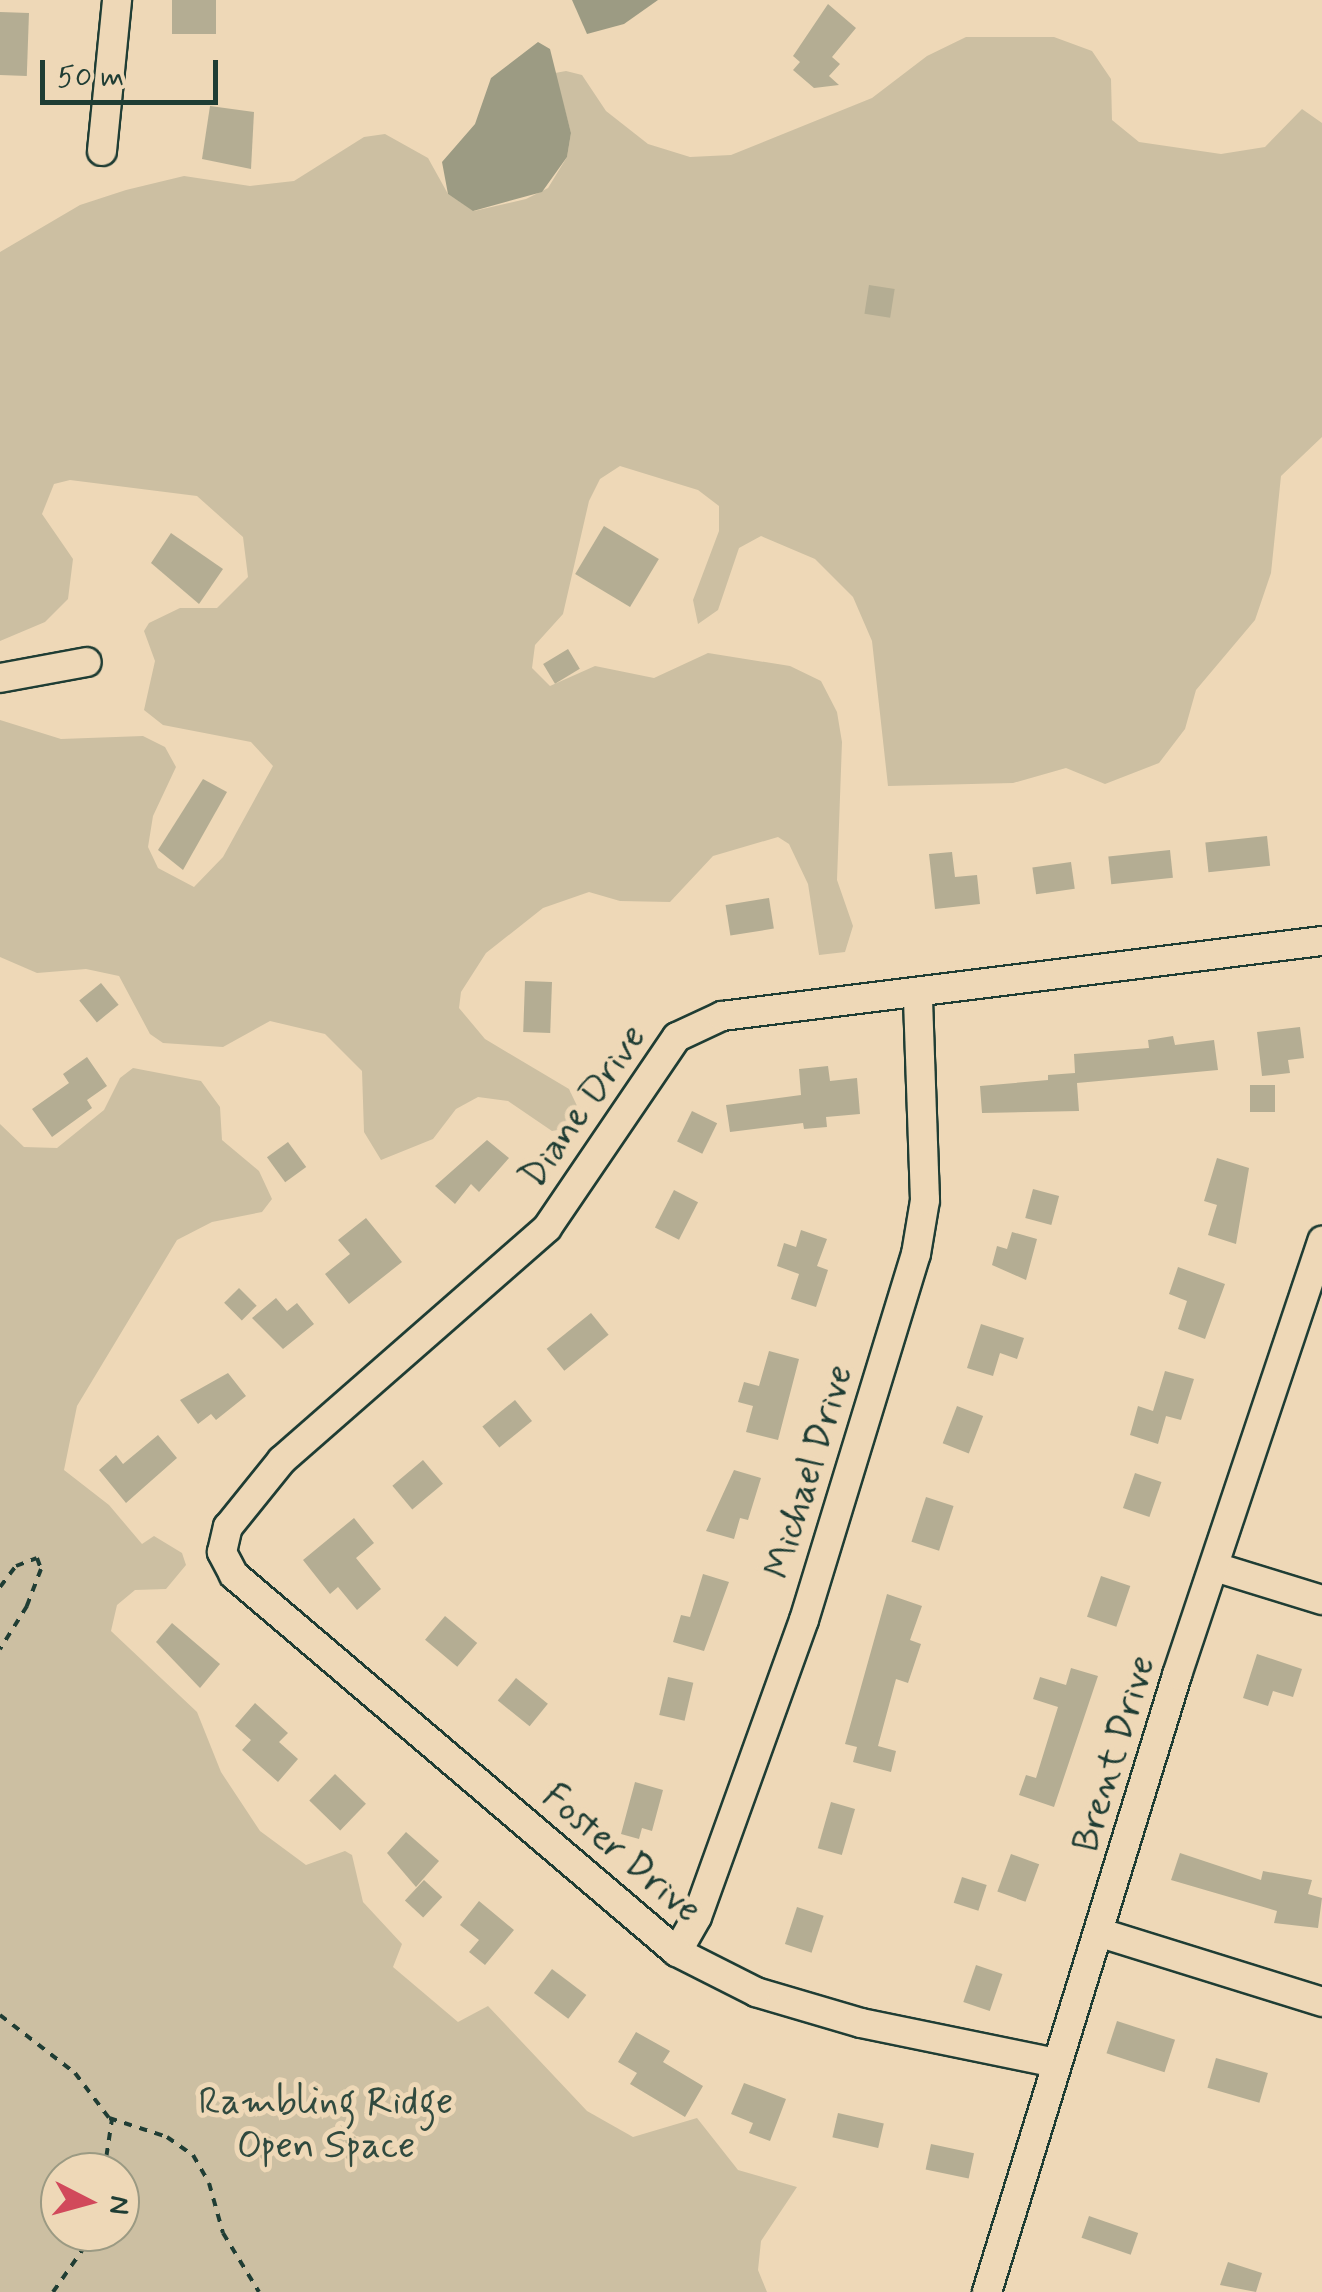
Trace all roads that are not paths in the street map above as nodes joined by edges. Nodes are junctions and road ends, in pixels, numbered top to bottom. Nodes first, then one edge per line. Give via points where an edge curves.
1 (117, 0) edge
2 (102, 151) dead end
3 (87, 662) dead end
4 (0, 678) edge
5 (1322, 940) edge
6 (918, 995) junction
7 (1322, 1241) edge
8 (222, 1552) joint
9 (1215, 1567) junction
10 (1322, 1600) edge
11 (1101, 1932) junction
12 (677, 1952) junction
13 (1322, 2002) edge
14 (1056, 2064) junction
15 (987, 2292) edge

1 - 2 street
3 - 4 street
5 - 6 street, Diane Drive
6 - 8 street, Diane Drive via 722,1016 677,1036 547,1228 282,1460 228,1526
6 - 12 street, Michael Drive via 924,1200 916,1254 804,1620 697,1918
7 - 9 street, Brent Drive
8 - 12 street, Foster Drive via 234,1576
9 - 10 street
9 - 11 street, Brent Drive
11 - 13 street
11 - 14 street, Brent Drive
12 - 14 street, Foster Drive via 791,2002
14 - 15 street, Brent Drive

